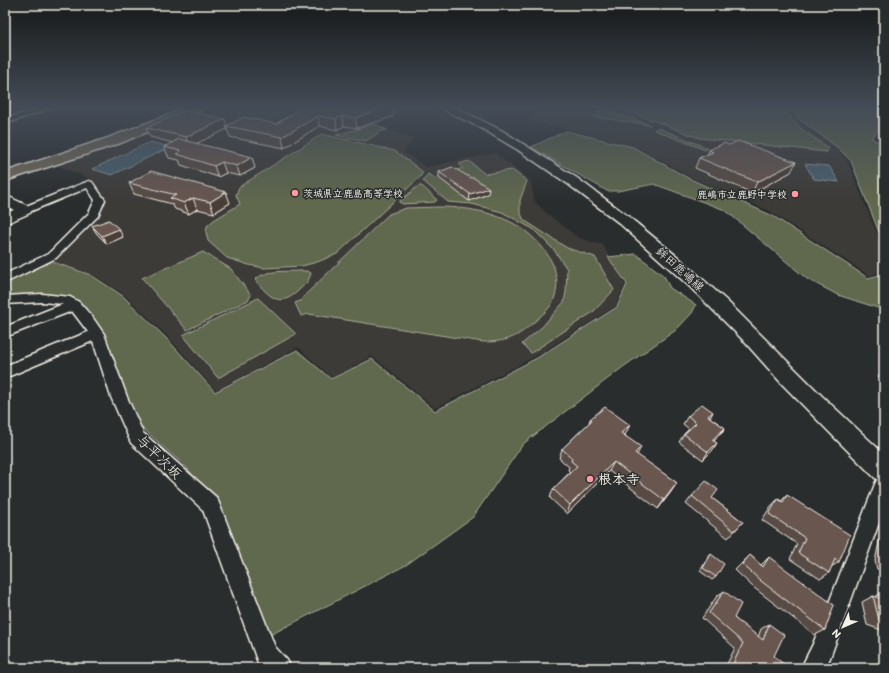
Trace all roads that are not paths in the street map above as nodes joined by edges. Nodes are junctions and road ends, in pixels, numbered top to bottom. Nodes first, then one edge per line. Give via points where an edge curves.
1 (117, 139) edge
2 (508, 139) edge
3 (5, 177) edge
4 (5, 199) edge
5 (25, 210) junction
6 (5, 219) edge
7 (5, 279) edge
8 (5, 300) edge
9 (74, 305) junction
10 (5, 332) edge
11 (97, 334) junction
12 (5, 372) edge
13 (884, 470) edge
14 (883, 492) edge
15 (279, 668) edge
16 (813, 668) edge

1 - 3 main road
2 - 13 main road, 鉾田鹿嶋線 via 572,180 622,218 701,287 839,429
4 - 5 main road
5 - 6 main road
5 - 7 street via 89,184 100,200 94,214 52,256
8 - 9 street via 42,298 65,300
9 - 10 street
9 - 11 street, 与平次坂
11 - 12 street
11 - 15 street, 与平次坂 via 119,397 137,438 210,504 266,655
14 - 16 street

